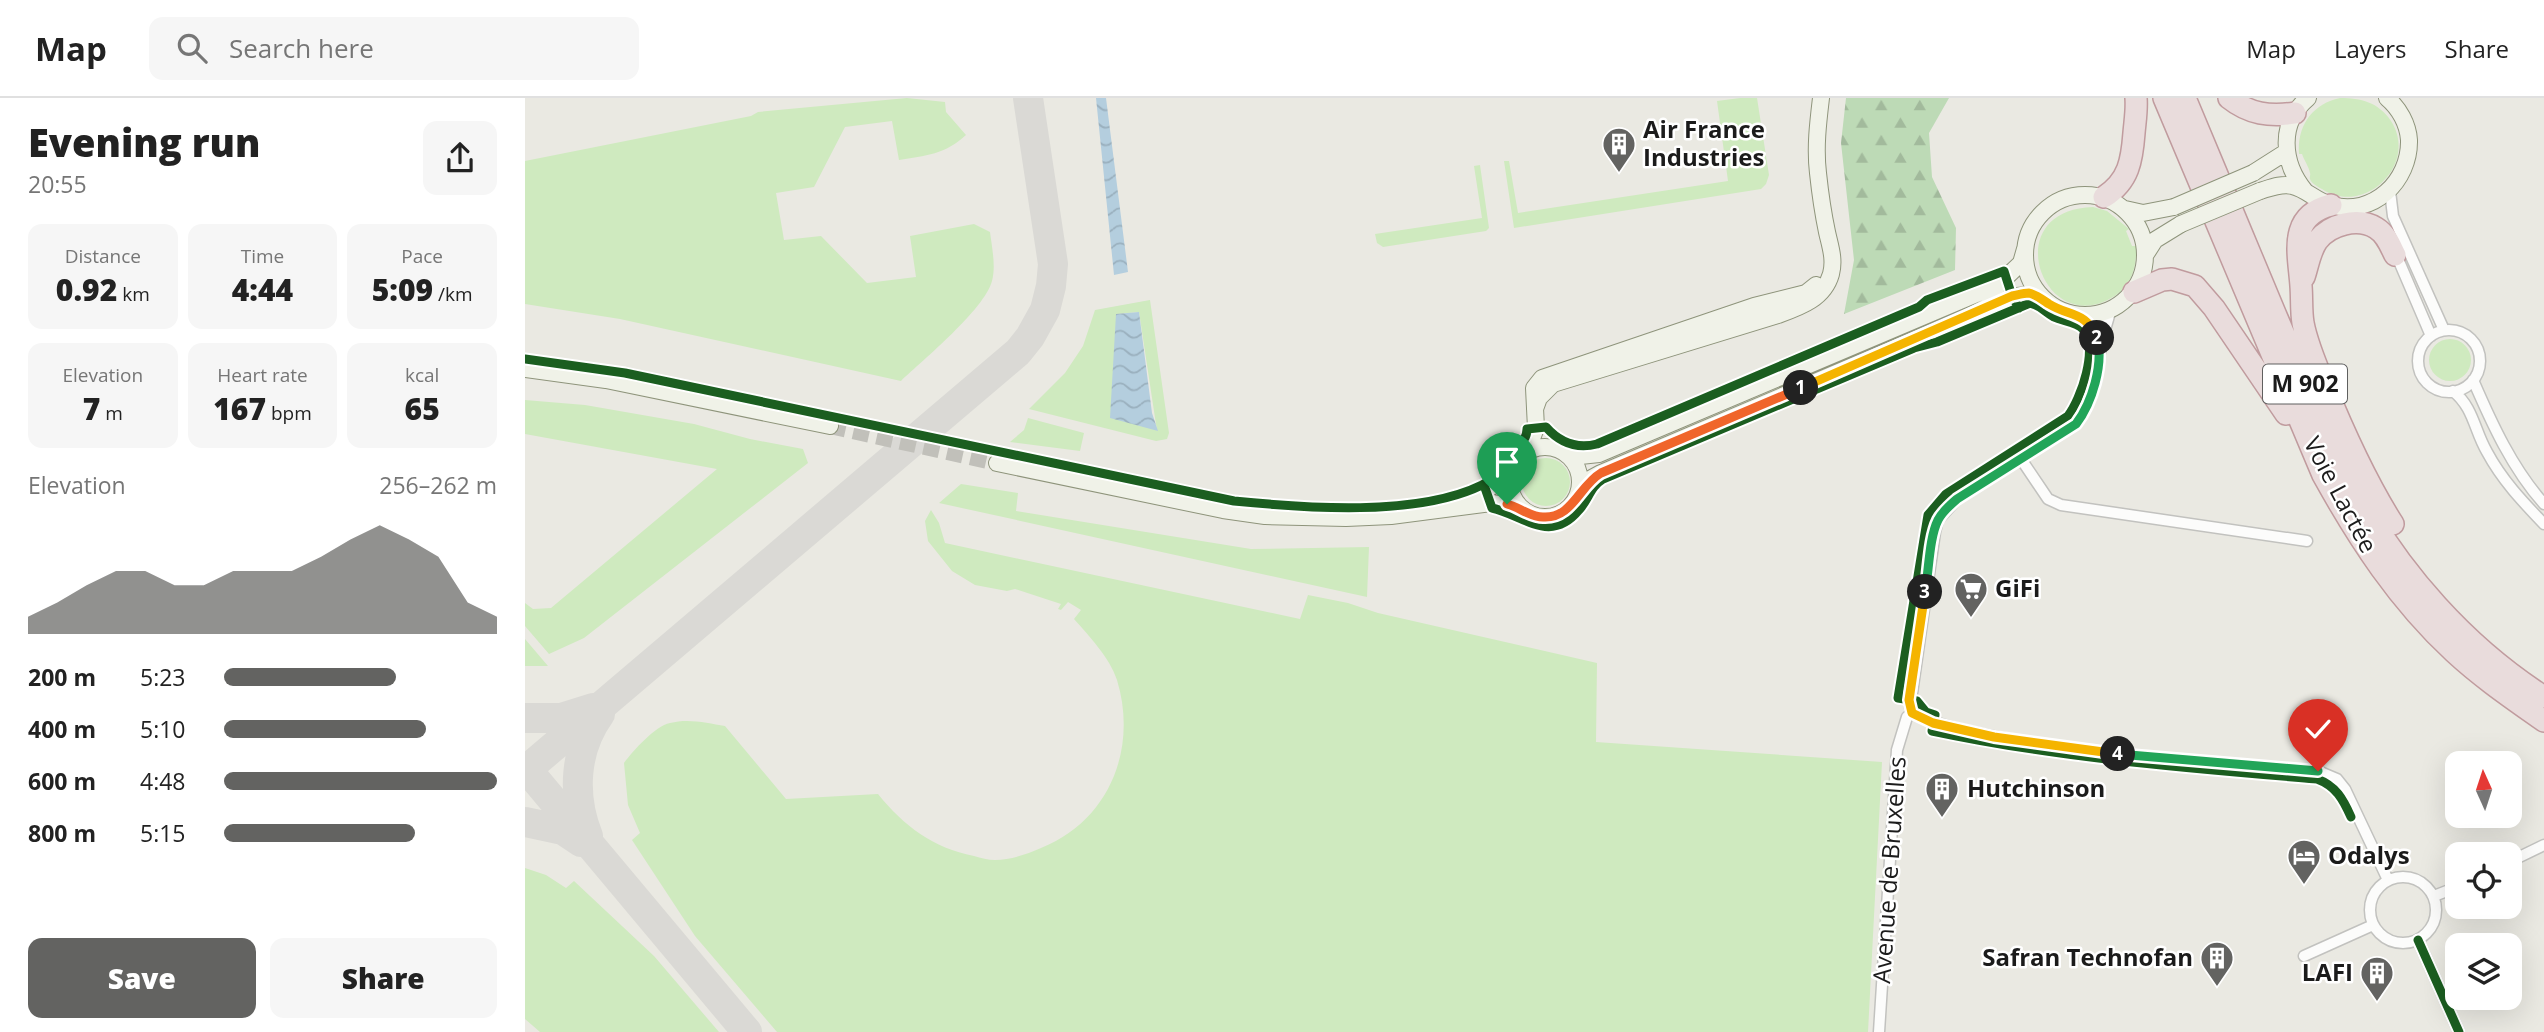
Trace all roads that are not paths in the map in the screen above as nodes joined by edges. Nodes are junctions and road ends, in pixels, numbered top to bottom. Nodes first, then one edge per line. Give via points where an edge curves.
1 (1821, 98) edge
2 (2136, 98) edge
3 (2164, 98) edge
4 (2185, 98) edge
5 (2229, 98) edge
6 (2389, 99) edge
7 (2302, 105) edge
8 (2286, 152) junction
9 (2305, 191) junction
10 (2390, 191) junction
11 (2104, 197) junction
12 (2331, 205) junction
13 (2362, 206) junction
14 (2125, 208) junction
15 (2025, 249) junction
16 (2146, 254) junction
17 (2395, 255) junction
18 (2301, 285) junction
19 (2134, 292) junction
20 (2042, 298) junction
21 (2111, 309) junction
22 (2079, 314) junction
23 (2444, 330) junction
24 (2431, 336) junction
25 (2100, 349) junction
26 (525, 369) edge
27 (2473, 380) junction
28 (2453, 391) junction
29 (830, 426) tunnel mouth
30 (1537, 428) junction
31 (2308, 436) junction
32 (1550, 447) junction
33 (1527, 451) junction
34 (1571, 457) junction
35 (2021, 459) junction
36 (997, 463) tunnel mouth
37 (1512, 469) junction
38 (1579, 492) junction
39 (2544, 504) edge
40 (1520, 508) junction
41 (1434, 510) junction
42 (2544, 524) edge
43 (2307, 541) dead end
44 (2525, 685) junction
45 (2544, 697) edge
46 (1912, 713) junction
47 (2544, 721) edge
48 (2544, 845) edge
49 (2522, 856) edge
50 (2388, 880) junction
51 (2445, 892) edge
52 (2434, 896) junction
53 (2373, 925) junction
54 (2418, 940) junction
55 (2304, 956) dead end
56 (1879, 1032) edge
57 (2459, 1032) edge

1 - 30 main road via 1816,144 1833,251 1831,273 1822,291 1806,304 1717,335 1553,384 1539,398
2 - 11 highway via 2131,164 2124,180
3 - 31 highway, Voie Lactée / M 902
4 - 44 highway, Voie Lactée / M 902 via 2321,421 2356,493 2431,598
5 - 7 highway via 2265,115
6 - 10 main road via 2403,117 2409,136 2409,156
7 - 8 main road via 2287,131
8 - 9 main road
8 - 14 main road, bridge via 2253,173 2174,207 2143,213
9 - 12 main road
9 - 16 main road, bridge via 2288,185 2260,191 2181,223 2155,240
10 - 13 main road
10 - 23 street via 2393,216
11 - 14 main road
11 - 15 main road via 2079,194 2050,206 2033,223
12 - 13 main road
12 - 18 highway via 2312,214 2299,234
13 - 17 street via 2385,226
14 - 16 main road via 2143,234
15 - 20 main road via 2030,282
15 - 34 main road via 2021,263 1998,285 1599,454
16 - 19 main road
17 - 18 highway via 2376,228 2340,225 2324,233 2312,249
17 - 24 street
18 - 44 highway via 2303,325 2361,470 2435,584 2473,627 2526,675
19 - 21 main road
19 - 31 highway via 2162,280 2195,286 2262,376 2297,433
20 - 22 main road
20 - 38 main road via 2029,293 2012,296 1601,473
21 - 22 main road
21 - 25 street
22 - 25 street via 2092,328
23 - 24 street
23 - 27 street via 2463,333 2474,342 2480,361
24 - 28 street via 2419,357 2421,372 2430,385
25 - 35 street via 2092,394 2076,424
26 - 29 main road via 605,380
27 - 28 street
27 - 39 street via 2525,482
28 - 42 street via 2467,405 2484,448 2502,477
30 - 32 main road
30 - 33 main road
31 - 47 highway, Voie Lactée / M 902 via 2352,527 2409,606 2453,652
32 - 33 main road
32 - 34 main road
33 - 37 main road
34 - 38 main road via 1580,474
35 - 43 street via 2048,499 2061,505
35 - 46 street via 1957,499 1938,520 1909,700
36 - 41 main road via 1265,516 1346,518
37 - 40 main road via 1510,490
37 - 41 main road via 1487,491
38 - 40 main road via 1574,503 1554,516 1542,517
40 - 41 main road via 1491,503
44 - 45 highway, Voie Lactée / M 902
46 - 50 street via 1933,723 2114,754 2318,771 2337,779 2345,789
46 - 56 street, Avenue de Bruxelles via 1897,750
48 - 49 street
50 - 52 street via 2414,879
50 - 53 street via 2372,899
51 - 52 street
52 - 54 street via 2434,922
53 - 54 street via 2392,942
53 - 55 street
54 - 57 street

